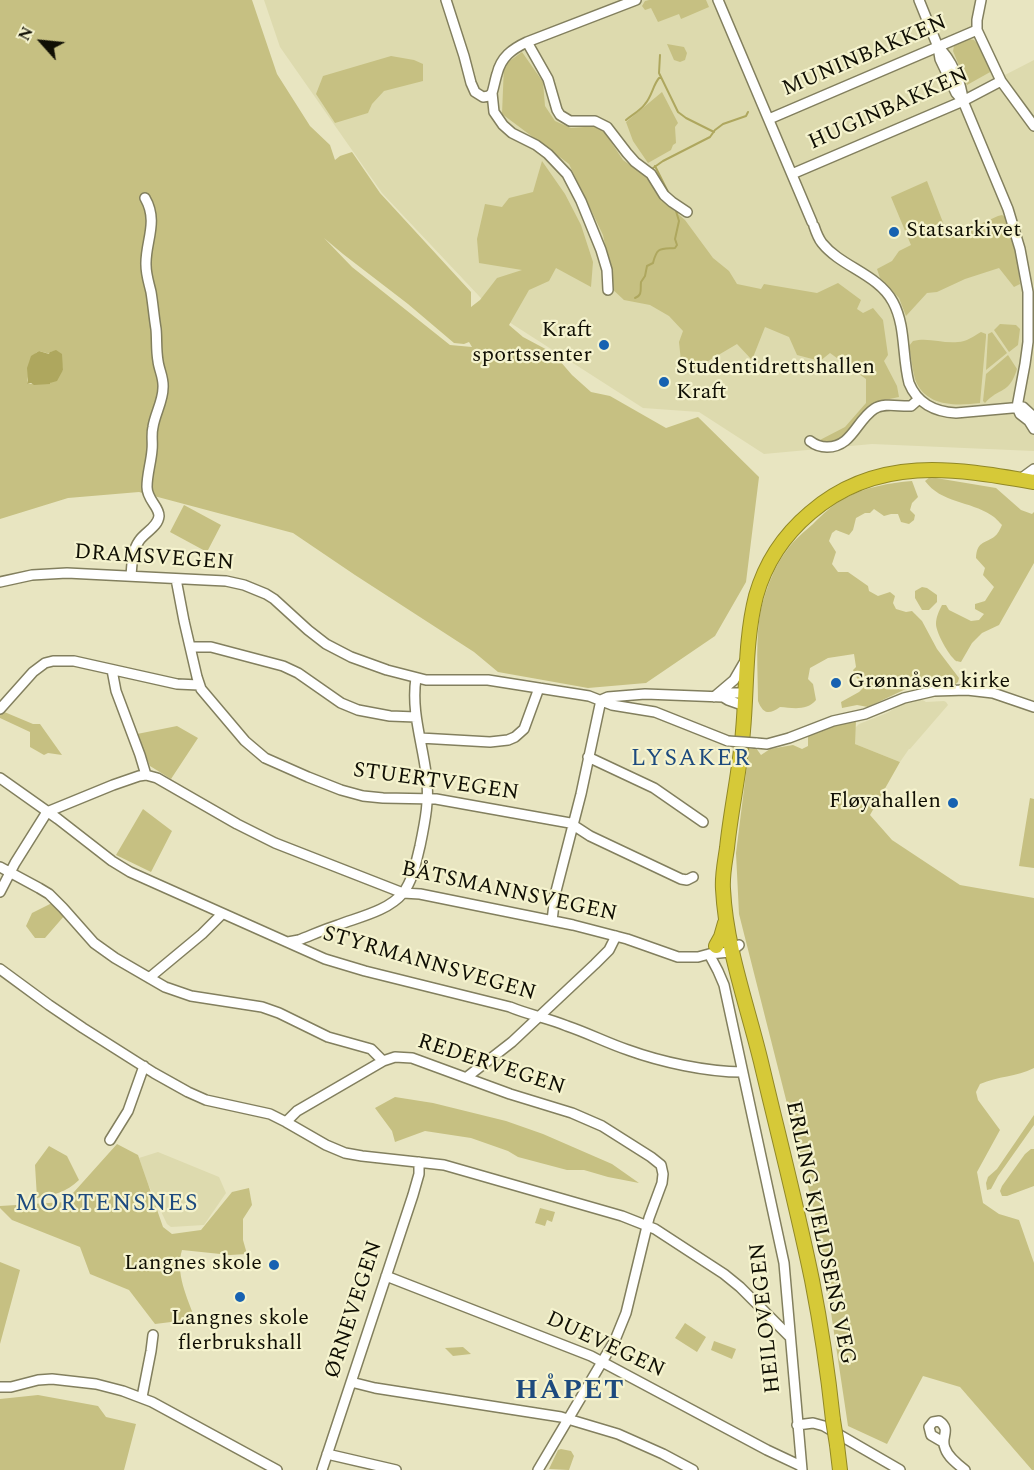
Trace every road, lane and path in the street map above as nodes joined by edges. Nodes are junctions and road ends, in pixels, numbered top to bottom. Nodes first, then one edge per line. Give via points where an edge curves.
1 (446, 0) edge
2 (636, 0) edge
3 (718, 0) edge
4 (918, 0) edge
5 (981, 0) edge
6 (977, 30) junction
7 (527, 42) junction
8 (938, 47) junction
9 (1001, 81) junction
10 (492, 93) junction
11 (963, 101) junction
12 (769, 119) junction
13 (1034, 126) edge
14 (792, 174) junction
15 (145, 198) dead end
16 (687, 212) dead end
17 (608, 290) dead end
18 (919, 399) junction
19 (1017, 407) junction
20 (1034, 417) edge
21 (1034, 429) edge
22 (810, 441) dead end
23 (1030, 479) edge
24 (131, 576) junction
25 (177, 579) junction
26 (0, 582) edge
27 (190, 647) junction
28 (748, 656) junction
29 (112, 670) junction
30 (416, 678) junction
31 (199, 685) junction
32 (538, 688) junction
33 (718, 697) junction
34 (746, 699) junction
35 (601, 700) junction
36 (1034, 707) edge
37 (0, 709) edge
38 (416, 717) junction
39 (420, 738) junction
40 (588, 757) junction
41 (146, 775) junction
42 (0, 778) edge
43 (428, 799) junction
44 (47, 812) junction
45 (703, 822) dead end
46 (573, 825) junction
47 (727, 850) junction
48 (0, 867) edge
49 (10, 873) junction
50 (693, 878) dead end
51 (0, 892) edge
52 (403, 893) junction
53 (222, 914) junction
54 (552, 921) junction
55 (726, 921) junction
56 (616, 936) junction
57 (288, 942) junction
58 (734, 947) junction
59 (712, 950) junction
60 (0, 969) edge
61 (149, 978) junction
62 (538, 1016) junction
63 (382, 1061) junction
64 (144, 1066) junction
65 (742, 1072) junction
66 (468, 1077) junction
67 (286, 1122) junction
68 (110, 1140) dead end
69 (419, 1162) junction
70 (647, 1225) junction
71 (386, 1276) junction
72 (153, 1335) dead end
73 (790, 1337) junction
74 (602, 1362) junction
75 (351, 1382) junction
76 (0, 1387) edge
77 (142, 1397) junction
78 (569, 1419) junction
79 (797, 1425) junction
80 (944, 1442) dead end
81 (327, 1454) junction
82 (801, 1468) edge
83 (277, 1470) edge
84 (322, 1470) edge
85 (396, 1470) edge
86 (538, 1470) edge
87 (693, 1470) edge
88 (840, 1470) edge
89 (900, 1470) edge
90 (965, 1470) edge

1 - 10 street via 473,88 481,96
2 - 7 street
3 - 12 street
4 - 8 street
5 - 6 street
6 - 8 street, MUNINBAKKEN
6 - 9 street
7 - 10 street via 502,61
7 - 16 street via 548,80 559,114 570,121 596,121 607,127 635,162 651,174 664,195
8 - 11 street via 962,90
8 - 12 street, MUNINBAKKEN
9 - 11 street, HUGINBAKKEN
9 - 13 street
10 - 17 street via 494,112 503,125 548,154 567,174 601,250
11 - 14 street, HUGINBAKKEN
11 - 19 street via 1008,209 1026,276 1028,342
12 - 14 street
14 - 18 street via 822,243 878,284 892,300 898,312 909,383
15 - 24 street via 152,225 146,273 163,379 147,490 159,516 138,543
18 - 19 street via 930,407 956,413
18 - 22 street via 911,406 873,409 839,446 822,447
19 - 20 street via 1023,406
19 - 21 street
23 - 28 highway, ERLING KJELDSENS VEG via 913,470 873,477 823,502 783,541 763,576 752,614
24 - 25 street, DRAMSVEGEN
24 - 26 street, DRAMSVEGEN via 51,573
25 - 27 street, STUERTVEGEN
25 - 30 street, DRAMSVEGEN via 226,581 253,588 274,599 342,654
27 - 31 street, STUERTVEGEN
27 - 38 street via 211,647 283,666 358,710
28 - 33 street
28 - 34 highway, ERLING KJELDSENS VEG
29 - 31 street via 186,686
29 - 37 street via 74,661 45,663 29,675
29 - 41 street
30 - 32 street, DRAMSVEGEN via 488,680
30 - 38 street
31 - 43 street, STUERTVEGEN via 245,741 273,763 363,796
32 - 35 street, DRAMSVEGEN
32 - 39 street via 524,729 508,740
33 - 34 street, DRAMSVEGEN
33 - 35 street, DRAMSVEGEN via 638,695
34 - 47 highway, ERLING KJELDSENS VEG
35 - 36 street, DRAMSVEGEN, bridge via 623,708 655,712 722,740 767,744 934,691 993,693
35 - 40 street
38 - 39 street
39 - 43 street
40 - 45 street via 654,788
40 - 46 street
41 - 44 street
41 - 52 street, BÅTSMANNSVEGEN via 275,843
42 - 44 street, STYRMANNSVEGEN
43 - 46 street, STUERTVEGEN
43 - 52 street via 414,868
44 - 49 street
44 - 53 street, STYRMANNSVEGEN via 130,872
46 - 50 street, STUERTVEGEN via 681,879
46 - 54 street
47 - 55 highway, ERLING KJELDSENS VEG via 723,881
47 - 58 highway, ERLING KJELDSENS VEG
48 - 49 street, REDERVEGEN
49 - 51 street
49 - 61 street, REDERVEGEN via 49,894 94,943
52 - 54 street, BÅTSMANNSVEGEN
52 - 57 street via 378,910
53 - 57 street, STYRMANNSVEGEN
53 - 61 street
54 - 56 street, BÅTSMANNSVEGEN
55 - 58 highway, ERLING KJELDSENS VEG
55 - 59 highway
56 - 59 street, BÅTSMANNSVEGEN via 678,957 698,957
56 - 62 street via 609,950
57 - 62 street, STYRMANNSVEGEN via 344,966
58 - 59 street, BÅTSMANNSVEGEN via 723,944
58 - 88 highway, ERLING KJELDSENS VEG, bridge via 811,1278
59 - 65 street, HEILOVEGEN via 724,985
60 - 64 street via 64,1016
61 - 63 street, REDERVEGEN via 182,994 271,1010 328,1037 371,1049
62 - 65 street, STYRMANNSVEGEN via 651,1057
62 - 66 street
63 - 66 street, REDERVEGEN via 412,1058
63 - 67 street via 297,1111
64 - 67 street via 206,1100 261,1112
64 - 68 street via 128,1112
65 - 73 street, HEILOVEGEN via 782,1251
66 - 70 street, REDERVEGEN via 586,1118 658,1162 663,1179
67 - 69 street via 345,1153
69 - 70 street via 452,1167
69 - 71 street, ØRNEVEGEN via 417,1182
70 - 73 street via 732,1280
70 - 74 street, REDERVEGEN via 626,1313
71 - 74 street, DUEVEGEN
71 - 75 street, ØRNEVEGEN
72 - 77 street
73 - 79 street, HEILOVEGEN
74 - 78 street, REDERVEGEN
74 - 82 street, DUEVEGEN
75 - 78 street
75 - 81 street, ØRNEVEGEN
76 - 77 street via 52,1379 109,1387
77 - 83 street
78 - 86 street, REDERVEGEN
78 - 87 street via 618,1434
79 - 82 street, HEILOVEGEN
79 - 89 street via 824,1426
80 - 90 street via 946,1451
81 - 84 street, ØRNEVEGEN
81 - 85 street

